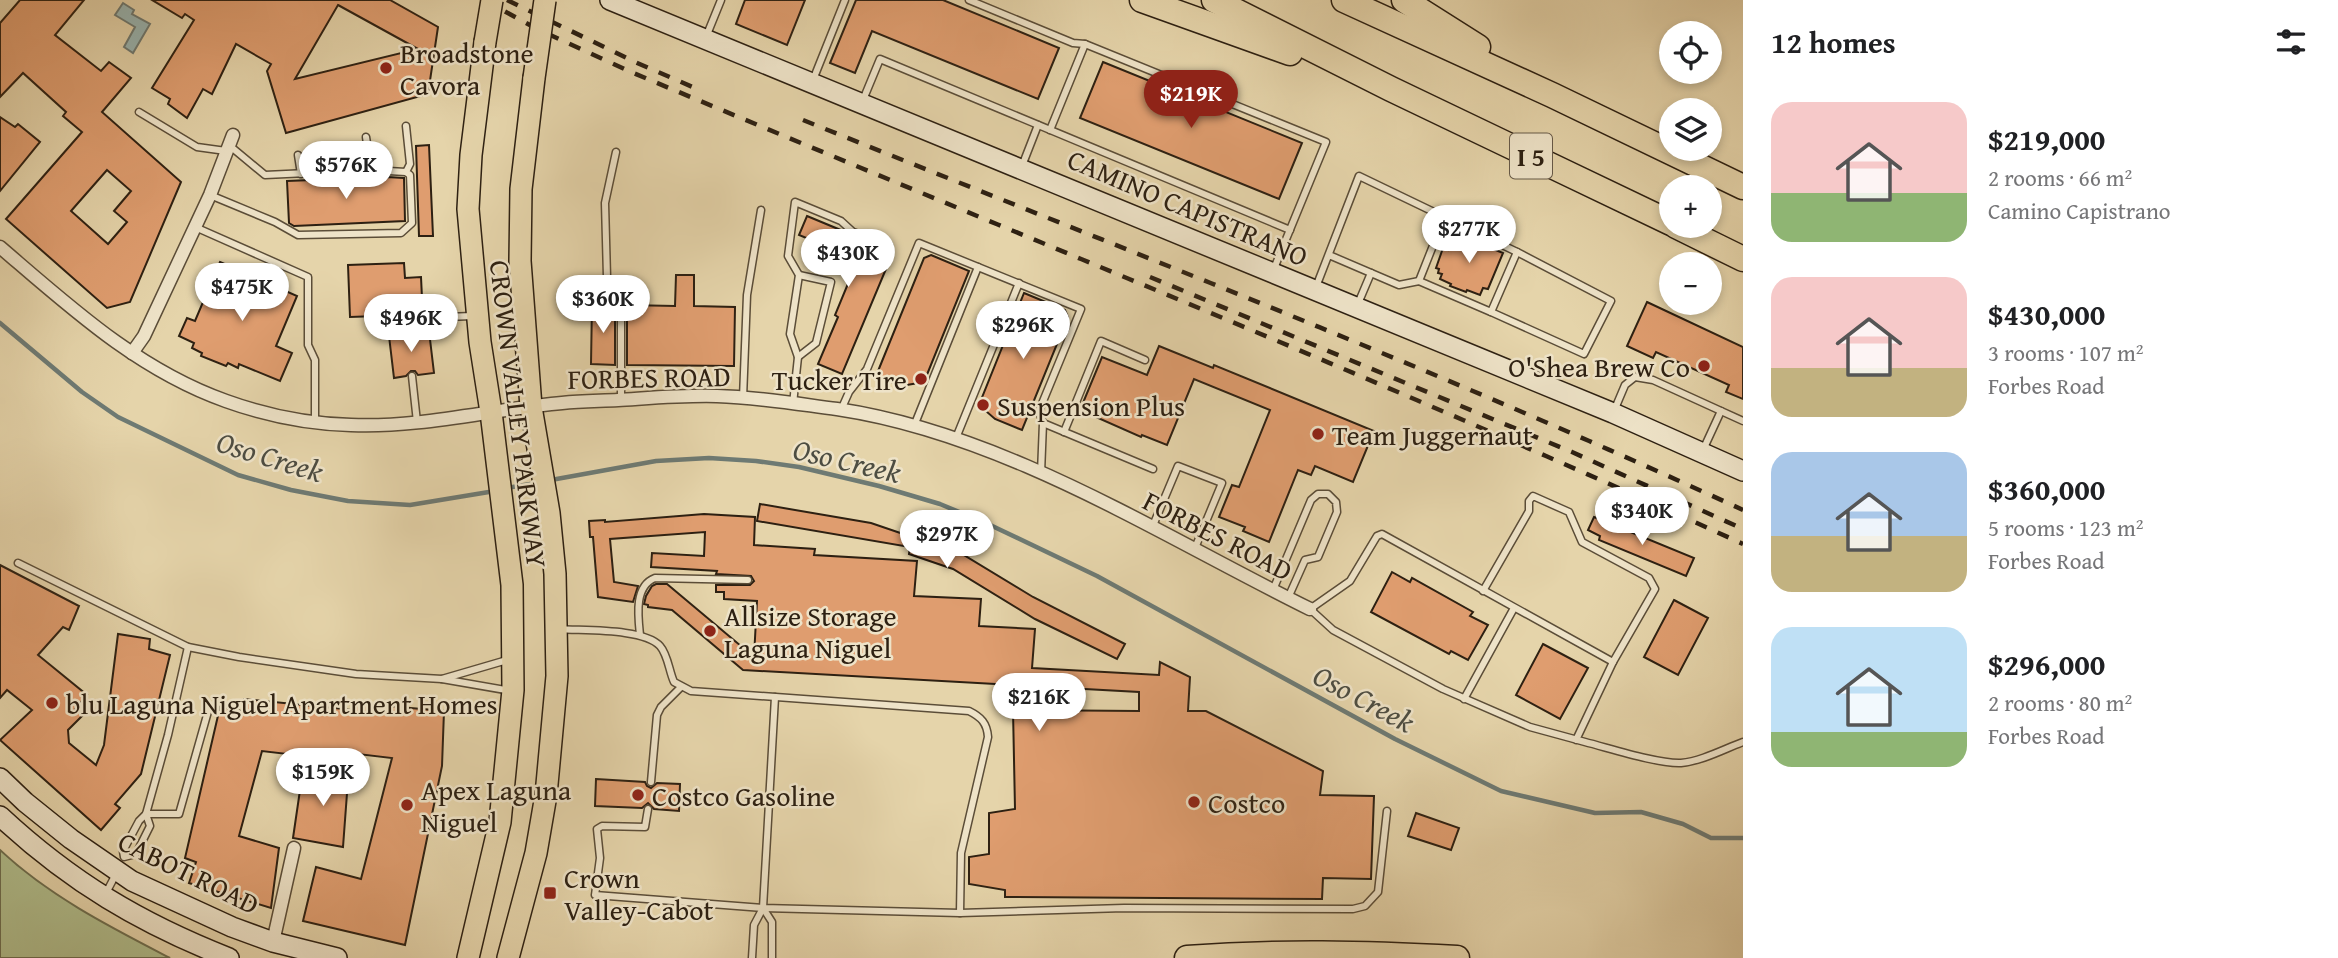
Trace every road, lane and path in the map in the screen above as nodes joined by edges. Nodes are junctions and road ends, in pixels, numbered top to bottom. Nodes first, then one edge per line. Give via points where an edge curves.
1 (492, 0) edge
2 (545, 0) edge
3 (610, 0) edge
4 (721, 0) edge
5 (845, 0) edge
6 (968, 0) edge
7 (1142, 0) edge
8 (1213, 0) edge
9 (1344, 0) edge
10 (1404, 0) edge
11 (631, 4) edge
12 (705, 39) junction
13 (1085, 44) junction
14 (812, 83) junction
15 (1391, 89) junction
16 (1552, 95) junction
17 (862, 103) junction
18 (139, 112) dead end
19 (1038, 125) junction
20 (406, 126) dead end
21 (1050, 130) junction
22 (366, 136) dead end
23 (230, 144) junction
24 (326, 148) dead end
25 (616, 152) dead end
26 (298, 155) dead end
27 (1021, 168) junction
28 (371, 170) junction
29 (406, 172) junction
30 (330, 173) junction
31 (301, 174) junction
32 (1743, 187) edge
33 (210, 195) junction
34 (761, 210) dead end
35 (1659, 217) edge
36 (1444, 218) junction
37 (195, 227) junction
38 (1290, 230) junction
39 (1700, 238) edge
40 (889, 245) dead end
41 (0, 247) edge
42 (1517, 252) junction
43 (1329, 255) junction
44 (1743, 259) edge
45 (978, 267) junction
46 (1272, 272) junction
47 (1371, 274) junction
48 (799, 275) junction
49 (1419, 281) junction
50 (1019, 283) junction
51 (1314, 291) junction
52 (1356, 308) junction
53 (1491, 312) junction
54 (477, 315) junction
55 (412, 333) dead end
56 (132, 354) junction
57 (798, 357) junction
58 (1145, 359) dead end
59 (412, 376) dead end
60 (743, 398) junction
61 (621, 400) junction
62 (793, 404) junction
63 (531, 407) junction
64 (841, 410) junction
65 (1721, 411) junction
66 (491, 412) junction
67 (1613, 413) junction
68 (1743, 421) edge
69 (315, 422) junction
70 (417, 422) junction
71 (1043, 423) junction
72 (914, 426) junction
73 (1064, 432) junction
74 (956, 440) junction
75 (1702, 451) junction
76 (1153, 469) dead end
77 (1743, 471) edge
78 (1041, 474) junction
79 (1152, 528) junction
80 (1194, 550) junction
81 (18, 563) dead end
82 (748, 580) dead end
83 (1273, 590) junction
84 (1483, 591) junction
85 (1288, 598) junction
86 (1514, 608) junction
87 (1310, 609) junction
88 (557, 629) junction
89 (640, 635) junction
90 (188, 647) junction
91 (513, 657) junction
92 (1613, 662) junction
93 (442, 679) junction
94 (681, 687) junction
95 (513, 692) junction
96 (775, 697) junction
97 (1464, 699) junction
98 (209, 708) dead end
99 (1576, 740) junction
100 (1743, 742) edge
101 (0, 778) edge
102 (651, 782) dead end
103 (648, 808) dead end
104 (1387, 811) dead end
105 (146, 814) junction
106 (0, 816) edge
107 (294, 848) dead end
108 (121, 864) junction
109 (104, 897) junction
110 (763, 908) junction
111 (960, 913) junction
112 (273, 942) junction
113 (229, 958) edge
114 (337, 958) edge
115 (468, 958) edge
116 (508, 958) edge
117 (752, 958) edge
118 (772, 958) edge
119 (1187, 958) edge
120 (1457, 958) edge

1 - 54 main road, CROWN VALLEY PARKWAY, bridge via 468,209
2 - 63 main road, CROWN VALLEY PARKWAY, bridge via 521,189 520,261
3 - 11 street, CAMINO CAPISTRANO
4 - 12 lane
5 - 14 lane
6 - 13 lane
7 - 15 highway
8 - 15 highway, I 5
9 - 16 highway, I 5
10 - 16 highway
11 - 12 street, CAMINO CAPISTRANO
12 - 14 street, CAMINO CAPISTRANO
13 - 21 lane
13 - 38 lane via 1326,142
14 - 17 street, CAMINO CAPISTRANO
15 - 35 highway, I 5
16 - 32 highway, I 5
17 - 19 lane via 880,59
17 - 27 street, CAMINO CAPISTRANO
18 - 23 lane via 197,147
19 - 21 lane
19 - 27 lane
20 - 29 lane via 410,164
21 - 38 lane
22 - 28 lane
23 - 31 lane via 265,175
23 - 33 street
24 - 30 lane
25 - 61 lane via 605,202 607,277 621,288
26 - 31 lane
27 - 46 street, CAMINO CAPISTRANO
28 - 29 lane
28 - 30 lane
29 - 33 lane via 410,175 412,223 401,233 298,235
30 - 31 lane
33 - 37 street
34 - 60 lane via 747,295
36 - 42 lane
36 - 43 lane via 1359,176
36 - 49 lane
37 - 56 street
37 - 69 lane via 308,277
38 - 46 lane
39 - 44 highway
40 - 48 lane via 795,202 788,256
41 - 56 street, FORBES ROAD
42 - 53 lane
42 - 53 lane via 1611,301 1584,354
43 - 47 lane
43 - 51 lane
45 - 50 lane
45 - 64 lane via 919,243 867,369
45 - 72 lane
46 - 51 street, CAMINO CAPISTRANO
47 - 49 lane via 1399,285
47 - 52 lane
48 - 57 lane via 790,334
48 - 57 lane via 831,282 816,342
49 - 53 lane
50 - 71 lane via 1081,309 1039,411
50 - 74 lane
51 - 52 street, CAMINO CAPISTRANO
52 - 67 street, CAMINO CAPISTRANO
54 - 55 lane via 421,318
54 - 66 main road, CROWN VALLEY PARKWAY
56 - 69 street, FORBES ROAD via 225,401
57 - 62 lane
58 - 73 lane via 1101,341
59 - 70 lane
60 - 61 street, FORBES ROAD
60 - 62 street, FORBES ROAD
61 - 63 street, FORBES ROAD
62 - 64 street, FORBES ROAD
63 - 66 street, FORBES ROAD
63 - 88 main road, CROWN VALLEY PARKWAY via 549,513
64 - 72 street, FORBES ROAD
65 - 67 lane via 1653,380 1635,377 1625,385
65 - 68 lane
65 - 75 lane
66 - 70 street, FORBES ROAD
66 - 91 main road, CROWN VALLEY PARKWAY via 512,585
67 - 75 street, CAMINO CAPISTRANO
69 - 70 street, FORBES ROAD
71 - 73 lane
71 - 78 lane
72 - 74 street, FORBES ROAD
73 - 76 lane
74 - 78 street, FORBES ROAD
75 - 77 street, CAMINO CAPISTRANO
78 - 79 street, FORBES ROAD
79 - 80 street, FORBES ROAD
79 - 80 lane via 1178,466 1223,483
80 - 83 street, FORBES ROAD
81 - 90 lane
82 - 89 lane via 647,581 639,604
83 - 85 street, FORBES ROAD
83 - 85 lane via 1311,500 1328,494 1336,502 1337,512 1318,557 1305,560
84 - 86 lane
84 - 87 lane via 1382,534 1350,581
84 - 92 lane via 1530,511 1533,496 1569,512 1582,542 1648,578 1655,589
85 - 87 street, FORBES ROAD
86 - 92 lane
86 - 97 lane
87 - 97 lane via 1334,630
88 - 89 lane
88 - 116 main road, CROWN VALLEY PARKWAY via 546,795
89 - 94 lane via 661,647 674,682
90 - 93 lane via 356,674
90 - 105 lane
91 - 93 lane
91 - 95 main road, CROWN VALLEY PARKWAY
92 - 99 lane
93 - 95 lane
94 - 96 lane
94 - 102 lane via 657,715
95 - 115 main road, CROWN VALLEY PARKWAY via 500,822
96 - 110 lane
96 - 111 lane via 969,711 983,721 988,737 961,853
97 - 99 lane via 1530,727
98 - 105 lane via 179,814
99 - 100 lane via 1680,763
101 - 108 street, CABOT ROAD via 71,839
103 - 110 lane via 645,827 599,827 595,895
104 - 111 lane via 1378,892 1365,906 1353,909
105 - 108 lane via 123,851
105 - 108 lane via 150,826 136,854
106 - 109 street, CABOT ROAD
107 - 112 street
108 - 109 lane
108 - 112 street, CABOT ROAD via 132,881
109 - 113 street, CABOT ROAD via 181,939
110 - 111 lane
110 - 117 lane via 754,925
110 - 118 lane via 772,922
112 - 114 street, CABOT ROAD
119 - 120 highway via 1261,953

